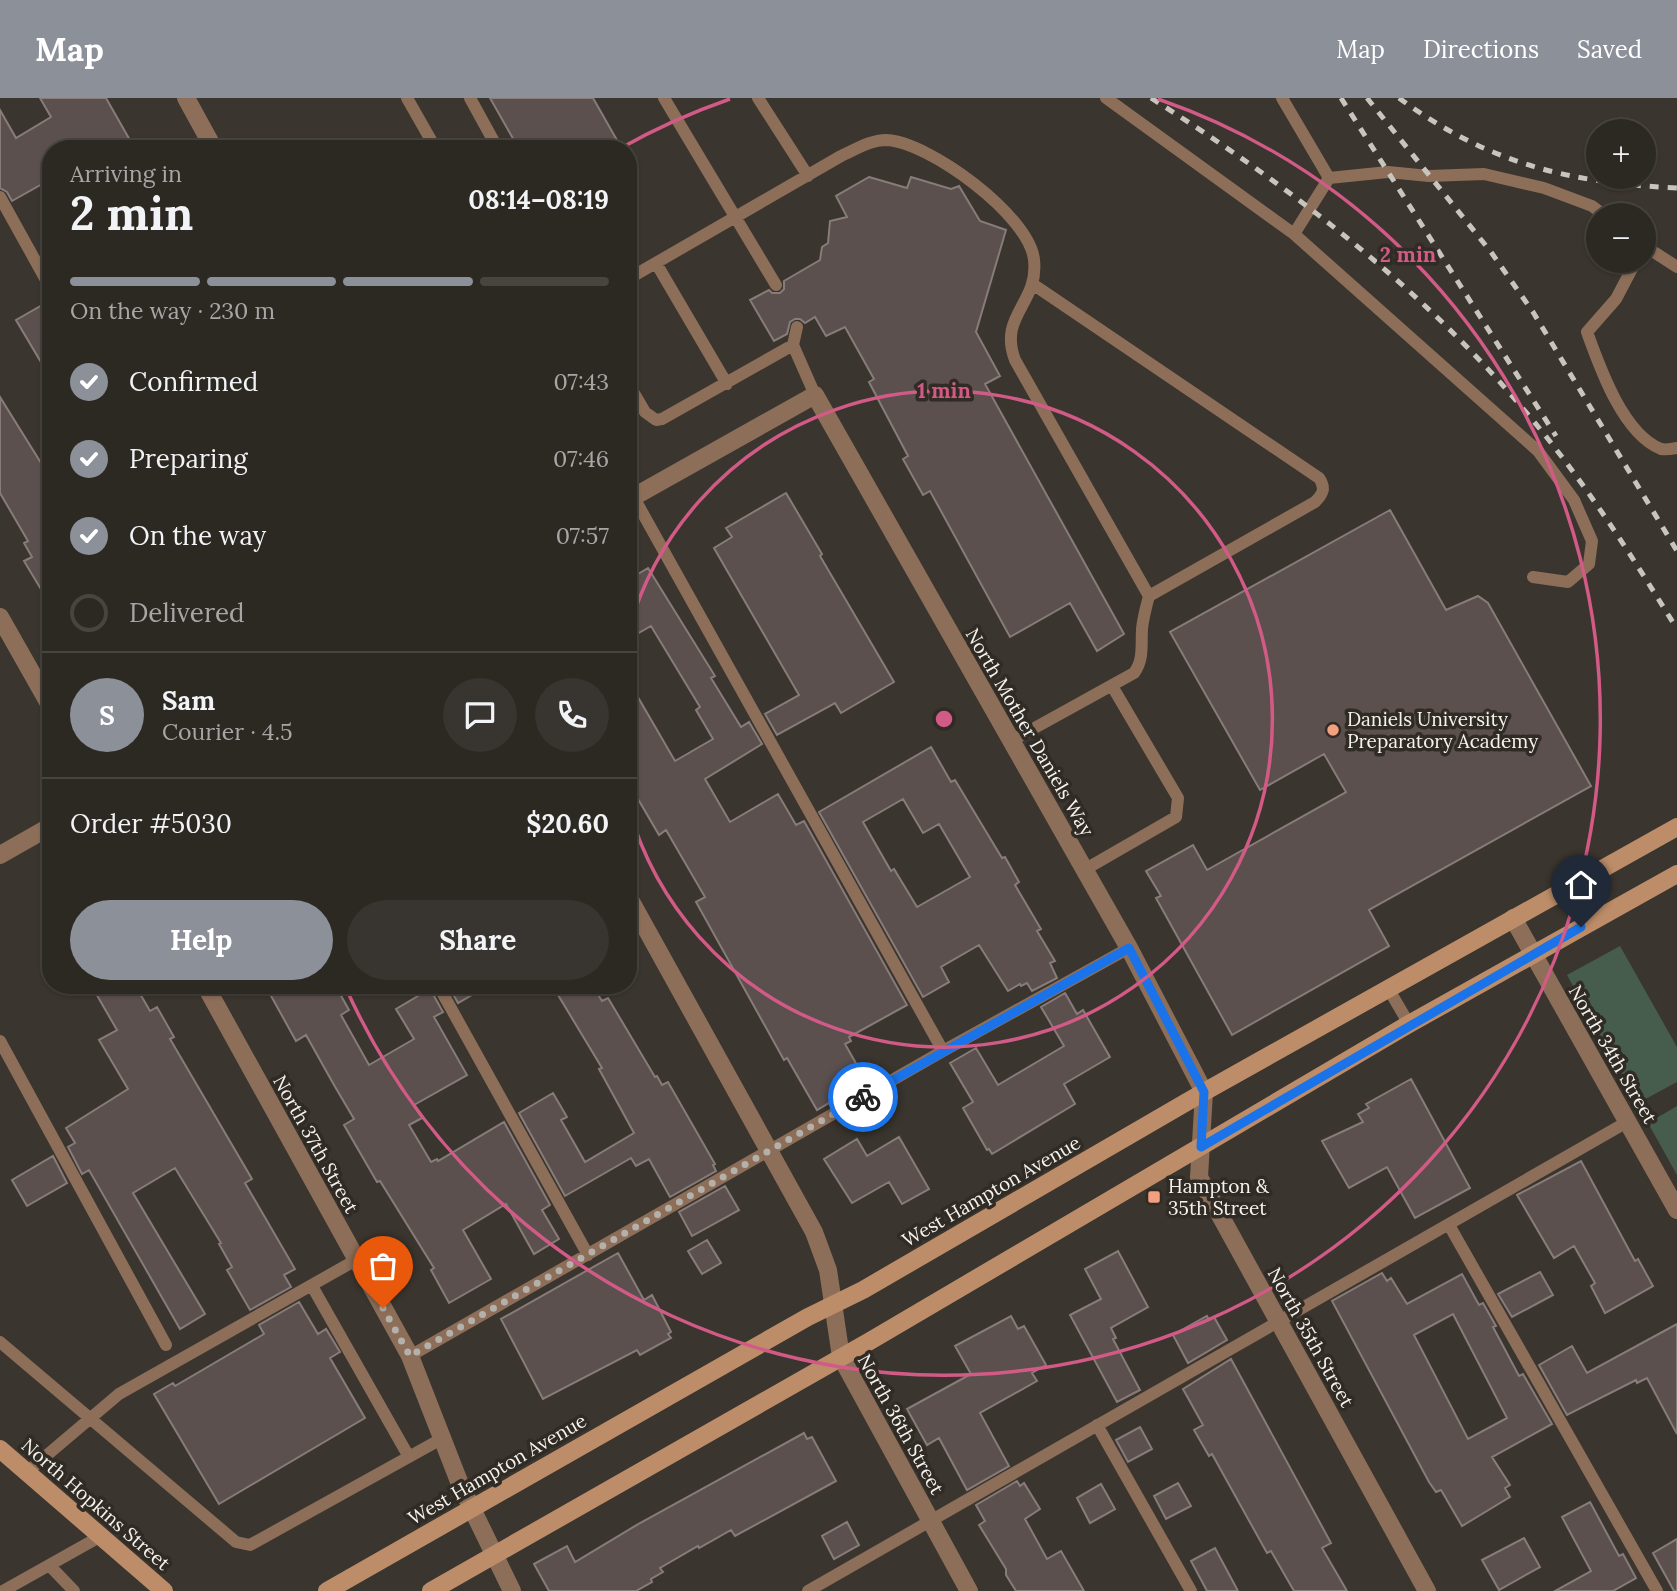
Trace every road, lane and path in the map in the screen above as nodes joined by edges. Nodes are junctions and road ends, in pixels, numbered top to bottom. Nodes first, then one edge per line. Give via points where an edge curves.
1 (186, 98) edge
2 (407, 98) edge
3 (470, 98) edge
4 (664, 98) edge
5 (758, 98) edge
6 (1106, 98) edge
7 (1282, 98) edge
8 (209, 140) edge
9 (431, 140) edge
10 (493, 140) edge
11 (808, 176) junction
12 (1329, 178) junction
13 (0, 197) edge
14 (1586, 204) edge
15 (736, 216) junction
16 (1294, 234) junction
17 (1656, 254) edge
18 (656, 263) junction
19 (1677, 267) edge
20 (42, 273) edge
21 (1630, 273) edge
22 (637, 274) edge
23 (776, 285) dead end
24 (1034, 285) junction
25 (797, 327) dead end
26 (793, 345) junction
27 (727, 384) junction
28 (815, 395) junction
29 (637, 397) edge
30 (1677, 449) edge
31 (637, 490) edge
32 (637, 506) edge
33 (1533, 577) dead end
34 (1149, 596) junction
35 (0, 617) edge
36 (1112, 686) junction
37 (42, 691) edge
38 (1011, 741) junction
39 (1677, 827) edge
40 (42, 831) edge
41 (0, 855) edge
42 (1084, 870) junction
43 (1677, 874) edge
44 (637, 912) edge
45 (1513, 918) junction
46 (1129, 948) junction
47 (1533, 953) junction
48 (1388, 988) junction
49 (210, 994) edge
50 (443, 994) edge
51 (1409, 1024) junction
52 (0, 1041) edge
53 (943, 1051) junction
54 (1204, 1092) junction
55 (1628, 1122) junction
56 (1201, 1147) junction
57 (769, 1151) junction
58 (1677, 1210) edge
59 (1449, 1225) junction
60 (588, 1255) junction
61 (356, 1260) junction
62 (312, 1286) junction
63 (834, 1304) junction
64 (1278, 1322) junction
65 (0, 1342) edge
66 (166, 1345) dead end
67 (410, 1356) junction
68 (841, 1357) junction
69 (89, 1417) junction
70 (1097, 1425) junction
71 (443, 1438) junction
72 (0, 1449) edge
73 (409, 1457) junction
74 (27, 1472) junction
75 (471, 1508) junction
76 (930, 1520) junction
77 (101, 1536) junction
78 (493, 1555) junction
79 (49, 1565) junction
80 (161, 1590) edge
81 (4, 1591) edge
82 (74, 1591) edge
83 (327, 1591) edge
84 (431, 1591) edge
85 (512, 1591) edge
86 (808, 1591) edge
87 (969, 1591) edge
88 (1191, 1591) edge
89 (1427, 1591) edge
90 (1657, 1591) edge

1 - 8 street
2 - 9 lane
3 - 10 lane
4 - 15 lane
5 - 11 lane
6 - 16 lane
7 - 12 lane
11 - 15 lane
11 - 24 lane via 871,143 887,140 909,145 971,181 1006,211 1032,249
12 - 14 lane via 1388,172 1484,174
12 - 16 lane
13 - 20 lane
15 - 18 lane
15 - 23 lane
16 - 33 lane via 1538,450 1574,500 1592,541 1589,564 1568,582
17 - 19 lane
18 - 22 lane
18 - 27 lane
21 - 30 lane via 1616,299 1587,332 1608,388 1641,437 1663,450
24 - 34 lane via 1012,325 1009,345
24 - 34 lane via 1323,484 1315,502
25 - 26 lane
26 - 27 lane
26 - 28 lane
27 - 29 lane via 656,420
28 - 31 street
28 - 38 street, North Mother Daniels Way
32 - 53 lane
34 - 36 lane via 1138,667
35 - 37 street
36 - 38 lane
36 - 42 lane via 1178,798 1176,817
38 - 42 street, North Mother Daniels Way
39 - 45 main road, West Hampton Avenue
40 - 41 street
42 - 46 street, North Mother Daniels Way
43 - 47 main road
44 - 57 street, North 36th Street
45 - 47 street, North 34th Street
45 - 48 main road, West Hampton Avenue
46 - 53 lane
46 - 54 street, North Mother Daniels Way
47 - 51 main road
47 - 55 street, North 34th Street
48 - 51 lane
48 - 54 main road, West Hampton Avenue
49 - 61 street, North 37th Street
50 - 60 lane
51 - 56 main road
52 - 66 lane
53 - 57 lane
54 - 56 street, North 35th Street
54 - 63 main road, West Hampton Avenue
55 - 58 street, North 34th Street
55 - 59 lane
56 - 64 street, North 35th Street via 1199,1177
56 - 68 main road
57 - 60 lane
57 - 63 street, North 36th Street via 814,1232
59 - 64 lane
59 - 90 lane
60 - 67 lane
61 - 62 lane
61 - 67 street, North 37th Street
62 - 69 lane via 119,1394
62 - 73 lane
63 - 68 street, North 36th Street
63 - 75 main road, West Hampton Avenue
64 - 70 lane
64 - 89 street, North 35th Street
65 - 69 lane
67 - 71 street, North 37th Street
68 - 76 street, North 36th Street
68 - 78 main road
69 - 73 lane via 236,1542 250,1545
69 - 74 lane
70 - 76 lane
70 - 88 lane
71 - 73 lane
71 - 75 street, North 37th Street
72 - 74 main road, North Hopkins Street
74 - 77 main road, North Hopkins Street
75 - 78 street, North 37th Street
75 - 83 main road, West Hampton Avenue
76 - 86 lane
76 - 87 street, North 36th Street
77 - 79 lane
77 - 80 main road, North Hopkins Street
78 - 84 main road
78 - 85 street, North 37th Street
79 - 81 lane
79 - 82 lane

